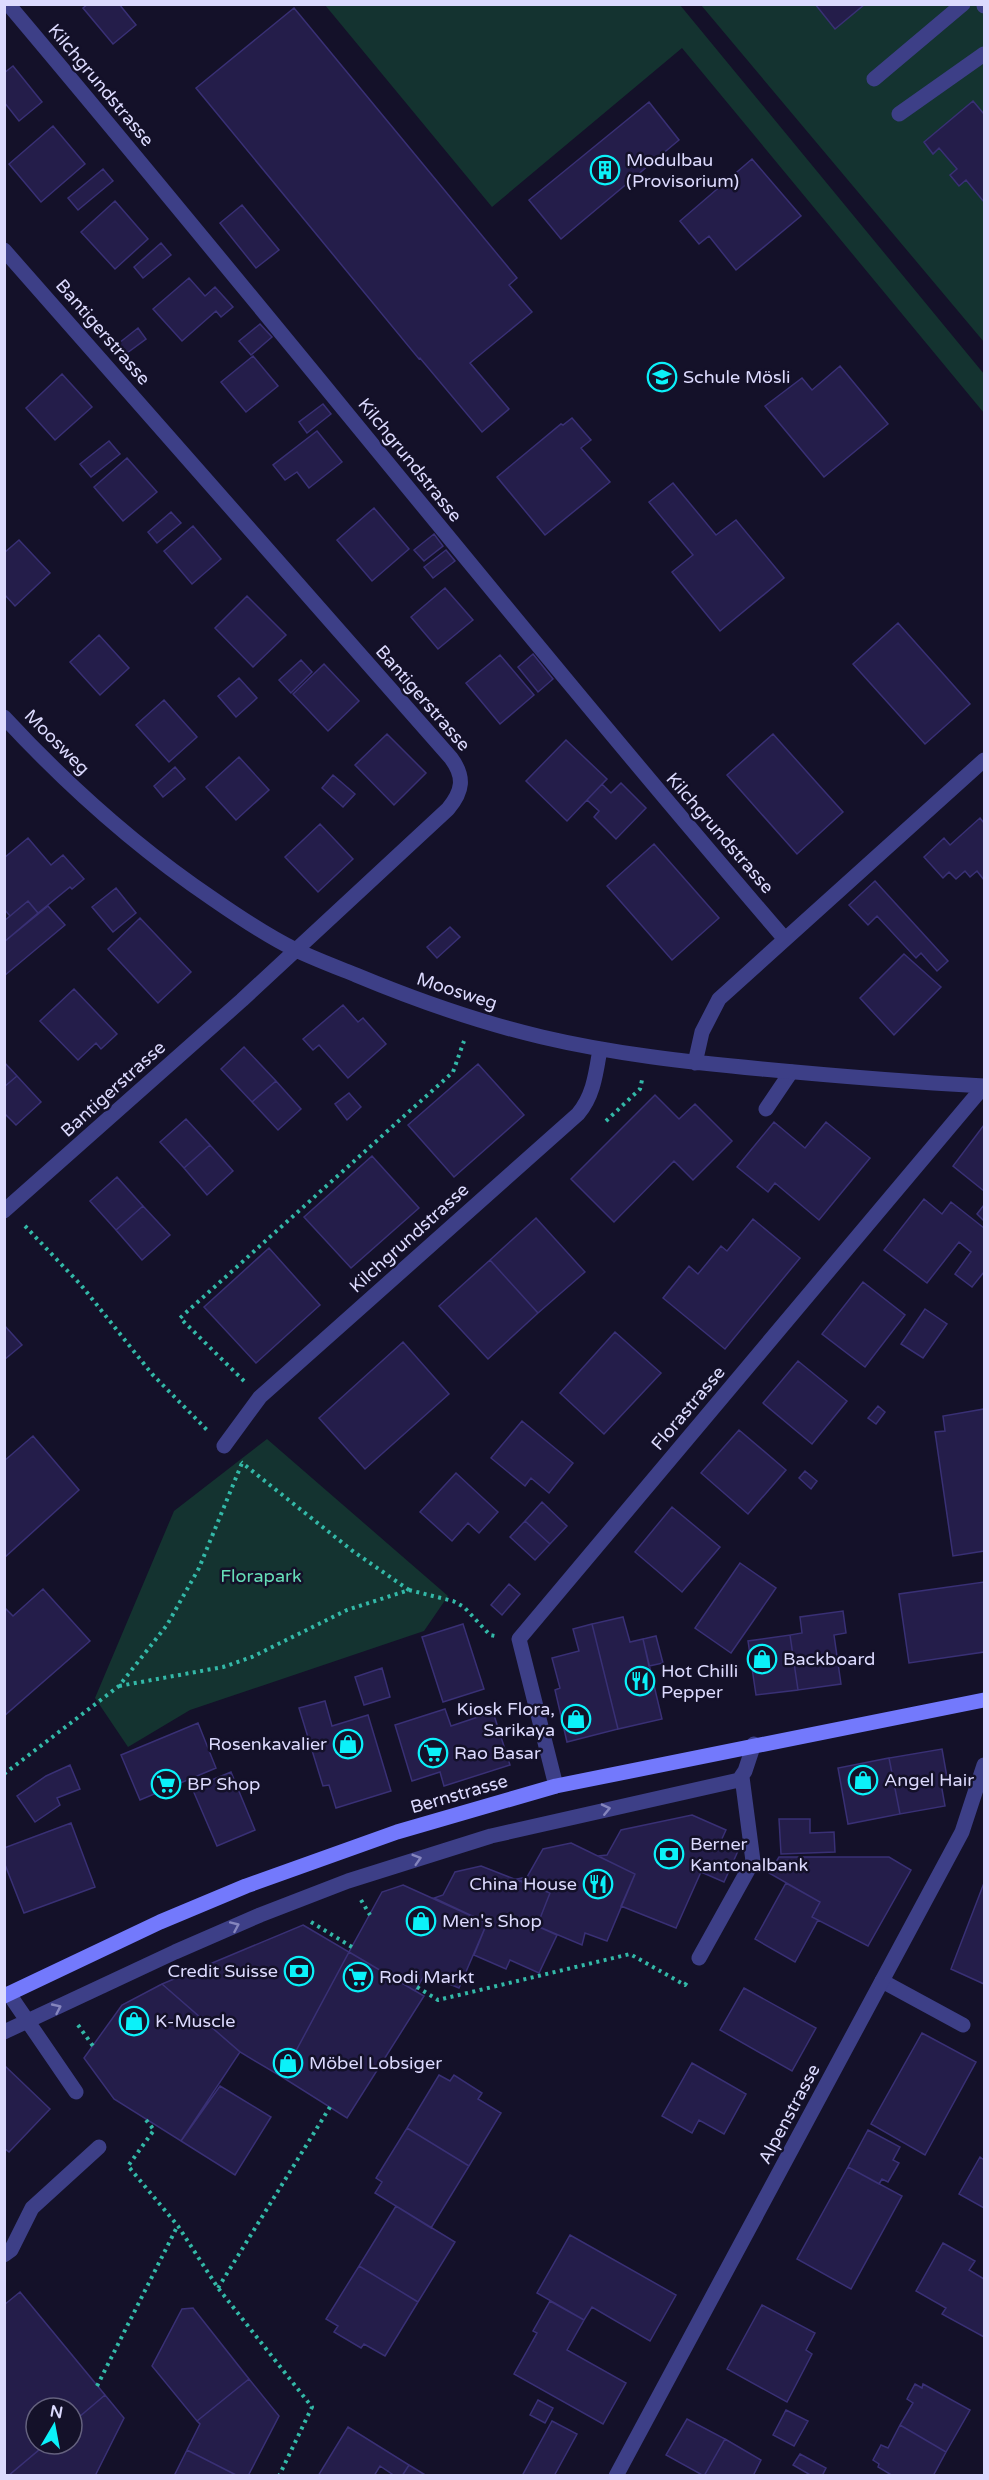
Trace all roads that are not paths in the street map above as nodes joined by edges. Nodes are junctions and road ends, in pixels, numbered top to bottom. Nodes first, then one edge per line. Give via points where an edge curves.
1 (8, 4) edge
2 (963, 4) edge
3 (984, 54) edge
4 (874, 80) dead end
5 (899, 114) dead end
6 (4, 250) edge
7 (4, 717) edge
8 (984, 760) edge
9 (784, 938) junction
10 (296, 950) junction
11 (600, 1049) junction
12 (695, 1063) junction
13 (791, 1072) junction
14 (984, 1086) edge
15 (766, 1109) dead end
16 (7, 1210) edge
17 (224, 1446) road end
18 (984, 1700) edge
19 (754, 1744) junction
20 (984, 1765) edge
21 (742, 1777) junction
22 (556, 1786) junction
23 (699, 1958) road end
24 (882, 1981) junction
25 (7, 1995) edge
26 (27, 2022) junction
27 (963, 2025) dead end
28 (4, 2032) edge
29 (76, 2091) dead end
30 (99, 2147) dead end
31 (4, 2255) edge
32 (616, 2475) edge

1 - 9 street, Kilchgrundstrasse
2 - 4 street
3 - 5 street
6 - 10 street, Bantigerstrasse via 451,758 460,774 460,791 448,809
7 - 10 street, Moosweg via 107,818 178,875
8 - 9 street
9 - 12 street via 719,999 702,1032
10 - 11 street, Moosweg via 472,1017
10 - 16 street, Bantigerstrasse
11 - 12 street, Moosweg
11 - 17 street, Kilchgrundstrasse via 586,1104 260,1397
12 - 13 street, Moosweg
13 - 14 street, Moosweg
13 - 15 street
14 - 22 street, Florastrasse via 519,1639
18 - 19 main road, Bernstrasse
19 - 21 street
19 - 22 main road, Bernstrasse
20 - 24 street, Alpenstrasse via 962,1832
21 - 23 street via 753,1861
26 -> 21 street via 175,1952 348,1881 491,1836 734,1782
22 - 25 main road, Bernstrasse via 397,1832 246,1886
24 - 27 street
24 - 32 street, Alpenstrasse
25 - 26 street
26 - 28 street
26 - 29 street
30 - 31 street via 32,2208 11,2250

